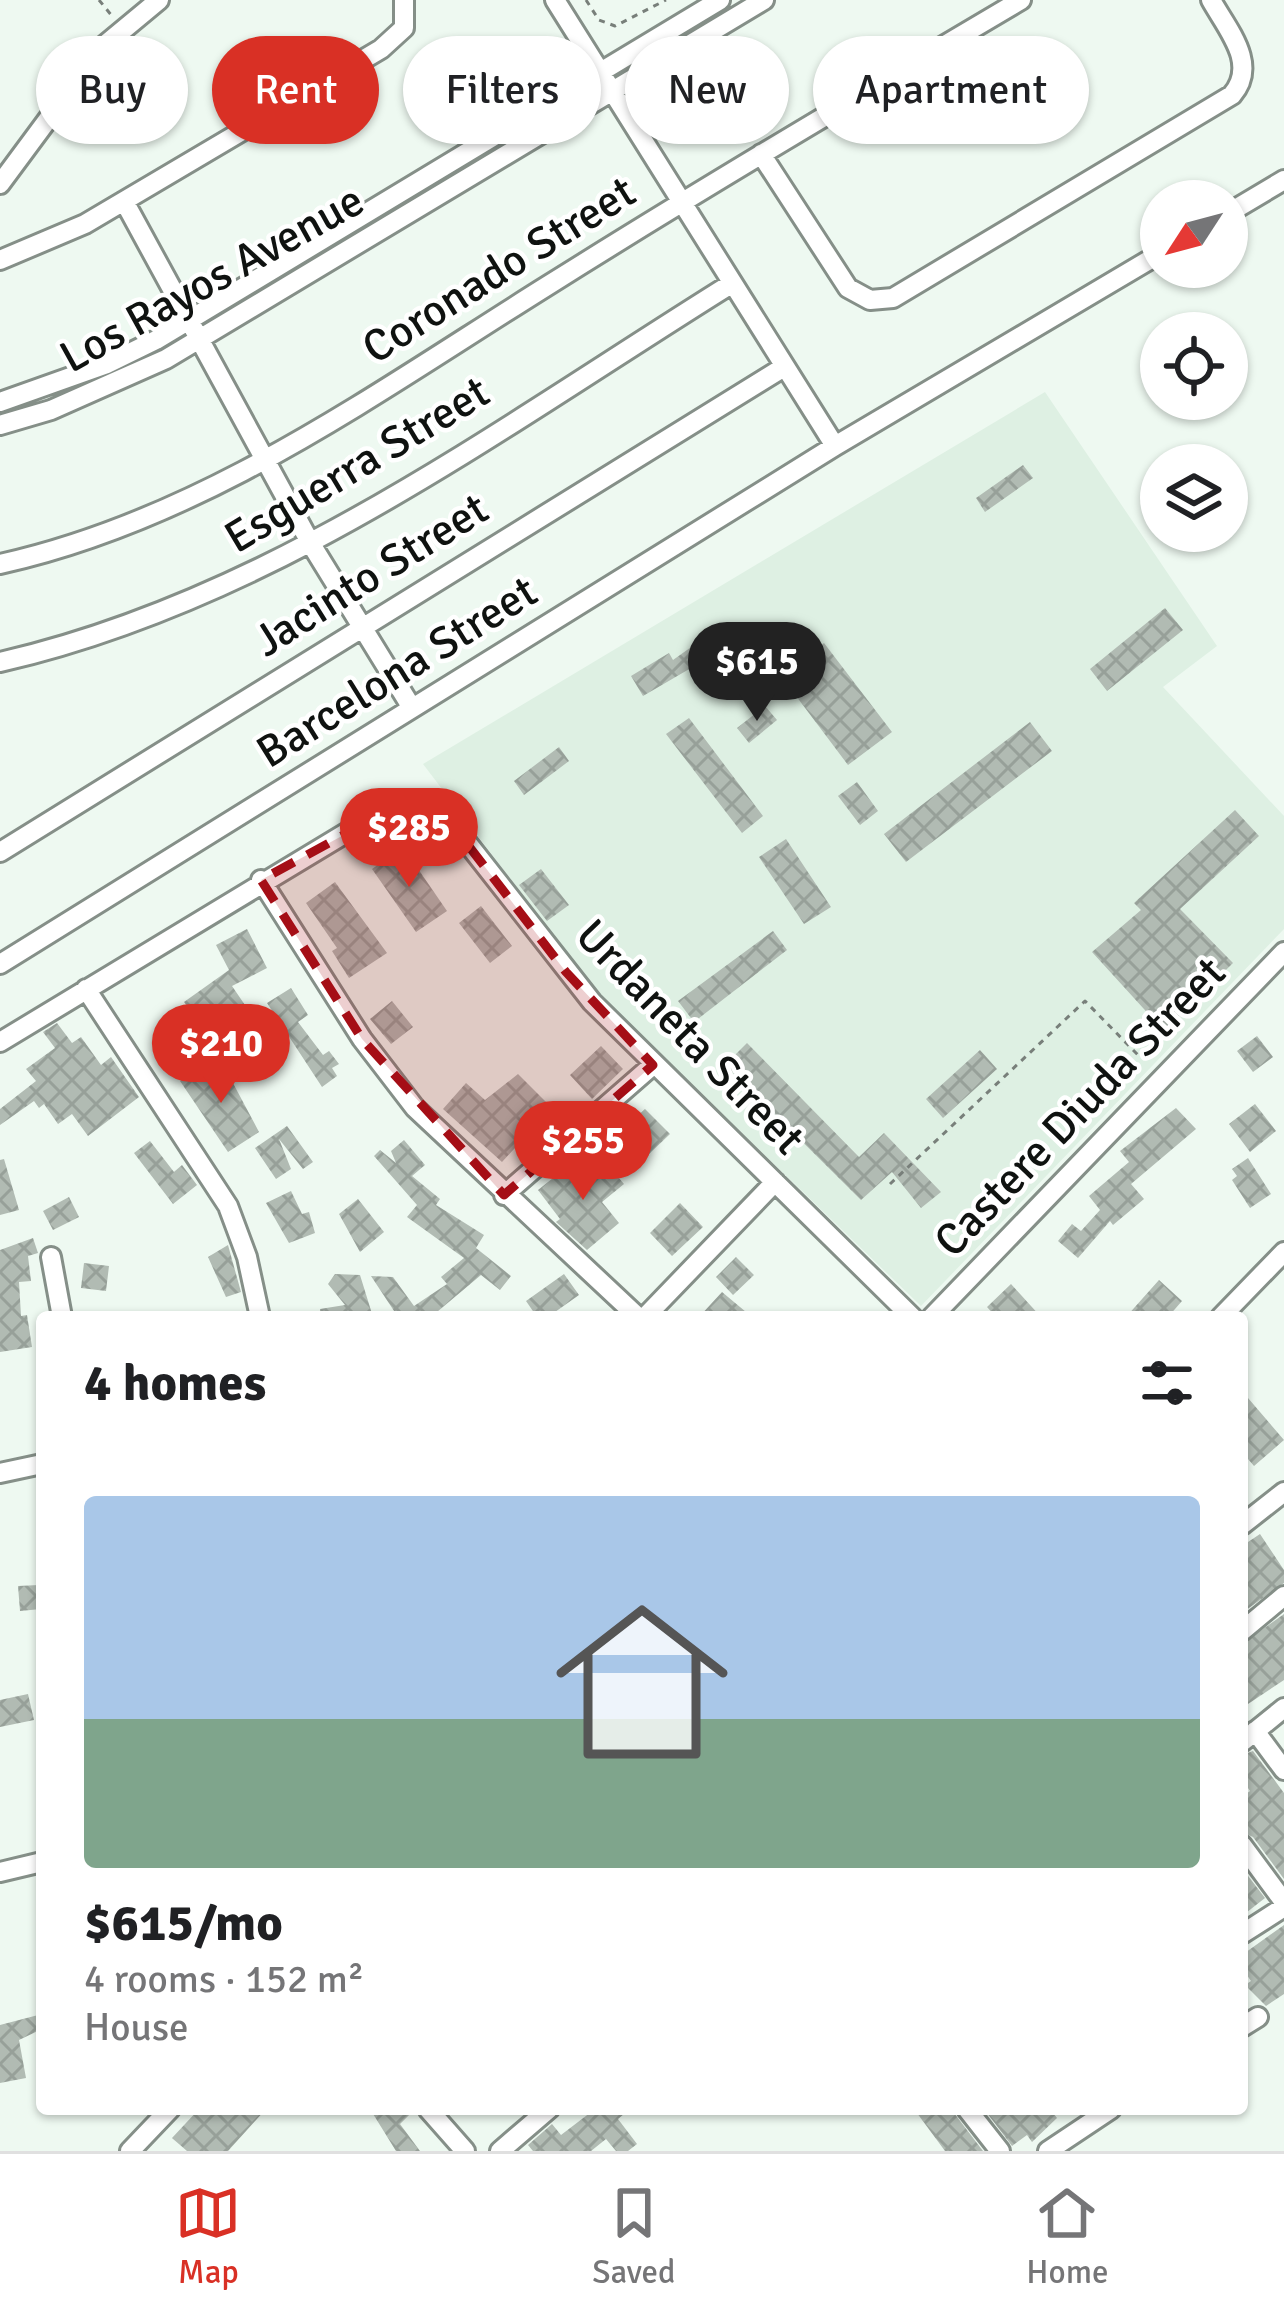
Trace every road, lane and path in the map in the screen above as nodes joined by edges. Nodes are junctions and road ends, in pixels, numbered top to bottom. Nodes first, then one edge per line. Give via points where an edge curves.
1 (99, 0) edge
2 (159, 0) edge
3 (404, 0) edge
4 (555, 0) edge
5 (586, 0) edge
6 (666, 0) edge
7 (720, 0) edge
8 (764, 0) edge
9 (1021, 0) edge
10 (1210, 0) edge
11 (122, 26) junction
12 (575, 36) edge
13 (601, 72) edge
14 (601, 80) edge
15 (609, 93) junction
16 (481, 144) edge
17 (761, 154) junction
18 (1284, 180) edge
19 (0, 184) edge
20 (1248, 201) edge
21 (124, 202) junction
22 (679, 203) junction
23 (0, 260) edge
24 (1140, 265) edge
25 (731, 284) junction
26 (189, 321) junction
27 (200, 340) junction
28 (784, 368) junction
29 (0, 402) edge
30 (0, 425) edge
31 (835, 446) junction
32 (266, 461) junction
33 (311, 544) junction
34 (0, 564) edge
35 (361, 627) junction
36 (0, 662) edge
37 (412, 708) junction
38 (0, 852) edge
39 (261, 880) junction
40 (1284, 952) edge
41 (0, 964) edge
42 (86, 988) junction
43 (0, 1042) edge
44 (1139, 1056) dead end
45 (653, 1065) junction
46 (775, 1182) junction
47 (890, 1184) dead end
48 (504, 1195) junction
49 (1284, 1252) edge
50 (51, 1257) dead end
51 (61, 1311) edge
52 (259, 1311) edge
53 (634, 1311) edge
54 (647, 1311) edge
55 (907, 1311) edge
56 (938, 1311) edge
57 (1227, 1311) edge
58 (36, 1465) edge
59 (0, 1473) edge
60 (1284, 1492) edge
61 (1248, 1520) edge
62 (1284, 1596) edge
63 (1248, 1626) edge
64 (1284, 1708) edge
65 (1249, 1736) edge
66 (1284, 1770) edge
67 (1248, 1854) edge
68 (36, 1864) edge
69 (0, 1873) edge
70 (1284, 1905) edge
71 (1248, 1930) edge
72 (164, 2115) edge
73 (433, 2115) edge
74 (542, 2115) edge
75 (972, 2115) edge
76 (1079, 2117) edge
77 (130, 2151) edge
78 (465, 2151) edge
79 (500, 2151) edge
80 (1000, 2151) edge
81 (1048, 2151) edge

1 - 11 path
2 - 11 street
3 - 21 street via 404,28 381,49
4 - 12 street
5 - 6 path via 599,20 615,26
7 - 13 street, Los Rayos Avenue
8 - 15 street, Los Rayos Avenue
9 - 17 street, Coronado Street
10 - 17 street via 1243,60 1232,95 893,298 870,300 848,288
11 - 19 street
14 - 15 street
15 - 22 street
15 - 27 street, Los Rayos Avenue
16 - 26 street, Los Rayos Avenue
17 - 22 street, Coronado Street
18 - 20 street
21 - 23 street
21 - 26 street
22 - 25 street
22 - 32 street, Coronado Street
24 - 31 street, Barcelona Street
25 - 28 street
25 - 33 street, Esguerra Street
26 - 27 street
26 - 29 street, Los Rayos Avenue via 107,364
27 - 30 street, Los Rayos Avenue via 116,385
27 - 32 street
28 - 31 street
28 - 35 street, Jacinto Street
31 - 37 street, Barcelona Street
32 - 33 street
32 - 34 street, Coronado Street via 119,526
33 - 35 street
33 - 36 street, Esguerra Street via 165,613
35 - 37 street
35 - 38 street, Jacinto Street
37 - 41 street, Barcelona Street
39 - 42 street
39 - 45 street, Urdaneta Street via 394,804 423,802 451,824 566,972
39 - 48 street via 386,1073
40 - 56 street, Castere Diuda Street
42 - 43 street
42 - 52 street via 228,1206
44 - 47 path via 1085,1000
45 - 46 street, Urdaneta Street
45 - 48 street
46 - 54 street
46 - 55 street, Urdaneta Street
48 - 53 street
49 - 57 street
50 - 51 street
58 - 59 street
60 - 61 street
62 - 63 street
64 - 65 street
65 - 66 street
67 - 70 street
68 - 69 street
70 - 71 street
72 - 77 street
73 - 78 street
74 - 79 street
75 - 80 street
76 - 81 street

